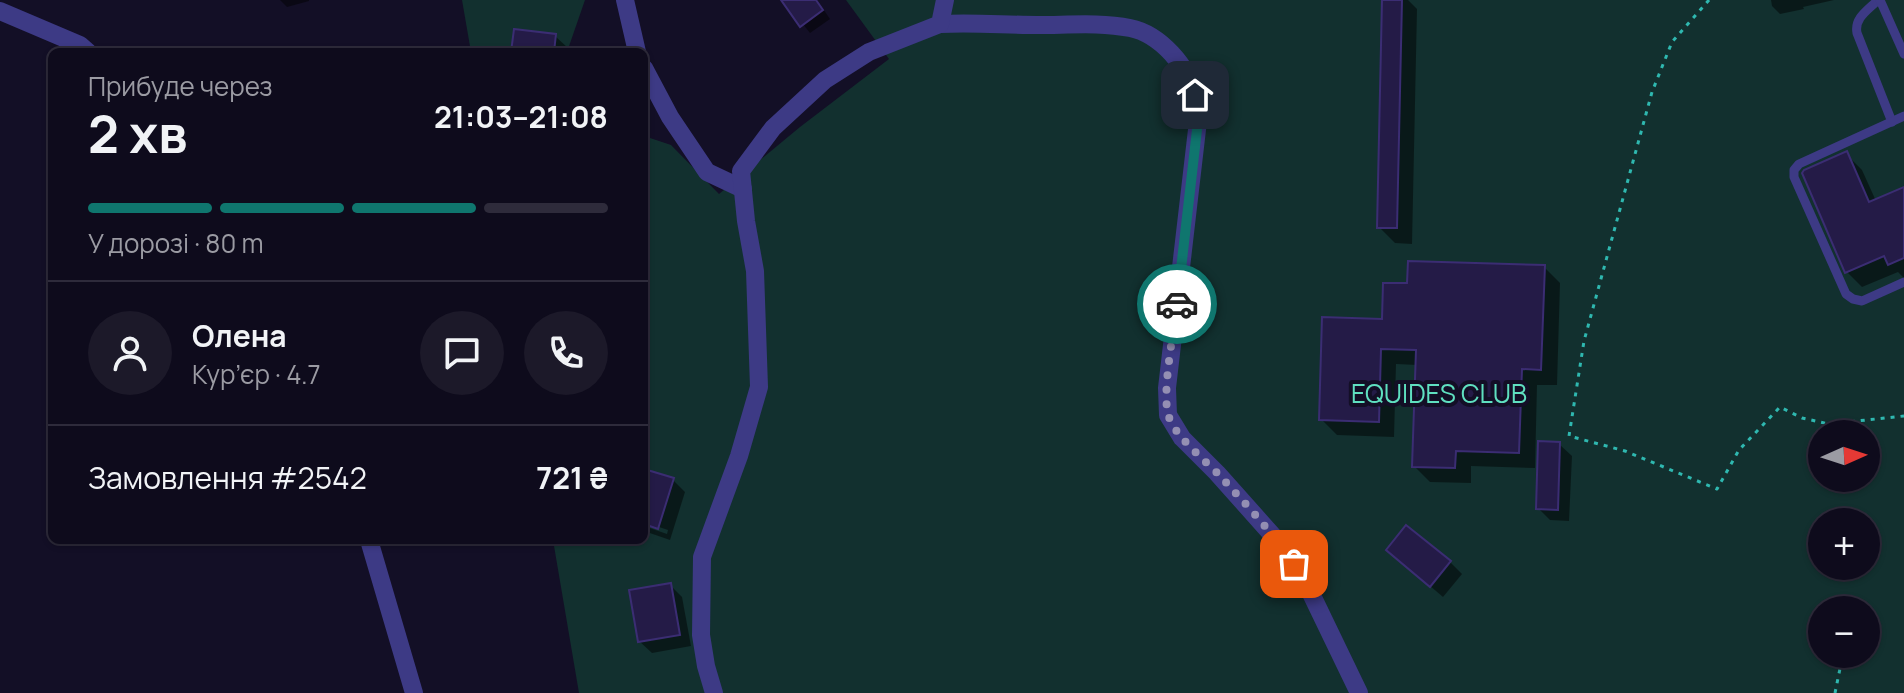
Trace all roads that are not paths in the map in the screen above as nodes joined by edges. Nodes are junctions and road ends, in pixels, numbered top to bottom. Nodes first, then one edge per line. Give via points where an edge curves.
1 (625, 0) edge
2 (945, 0) edge
3 (1879, 0) edge
4 (0, 11) edge
5 (940, 24) junction
6 (83, 48) edge
7 (636, 48) edge
8 (1904, 54) edge
9 (648, 76) edge
10 (1904, 116) edge
11 (1892, 122) junction
12 (743, 189) junction
13 (1904, 282) edge
14 (370, 544) edge
15 (414, 693) edge
16 (714, 693) edge
17 (1359, 693) edge

1 - 7 street
2 - 5 street
3 - 8 lane
3 - 11 lane via 1856,26
4 - 6 street
5 - 12 street via 869,52 825,80 773,128 741,171
5 - 17 street via 1133,28 1158,41 1185,71 1198,121 1168,415 1182,438 1283,547
9 - 12 street via 707,172
10 - 11 lane
11 - 13 lane via 1799,164 1794,177 1846,294 1862,301
12 - 16 street via 755,271 759,387 702,557 701,635
14 - 15 street

